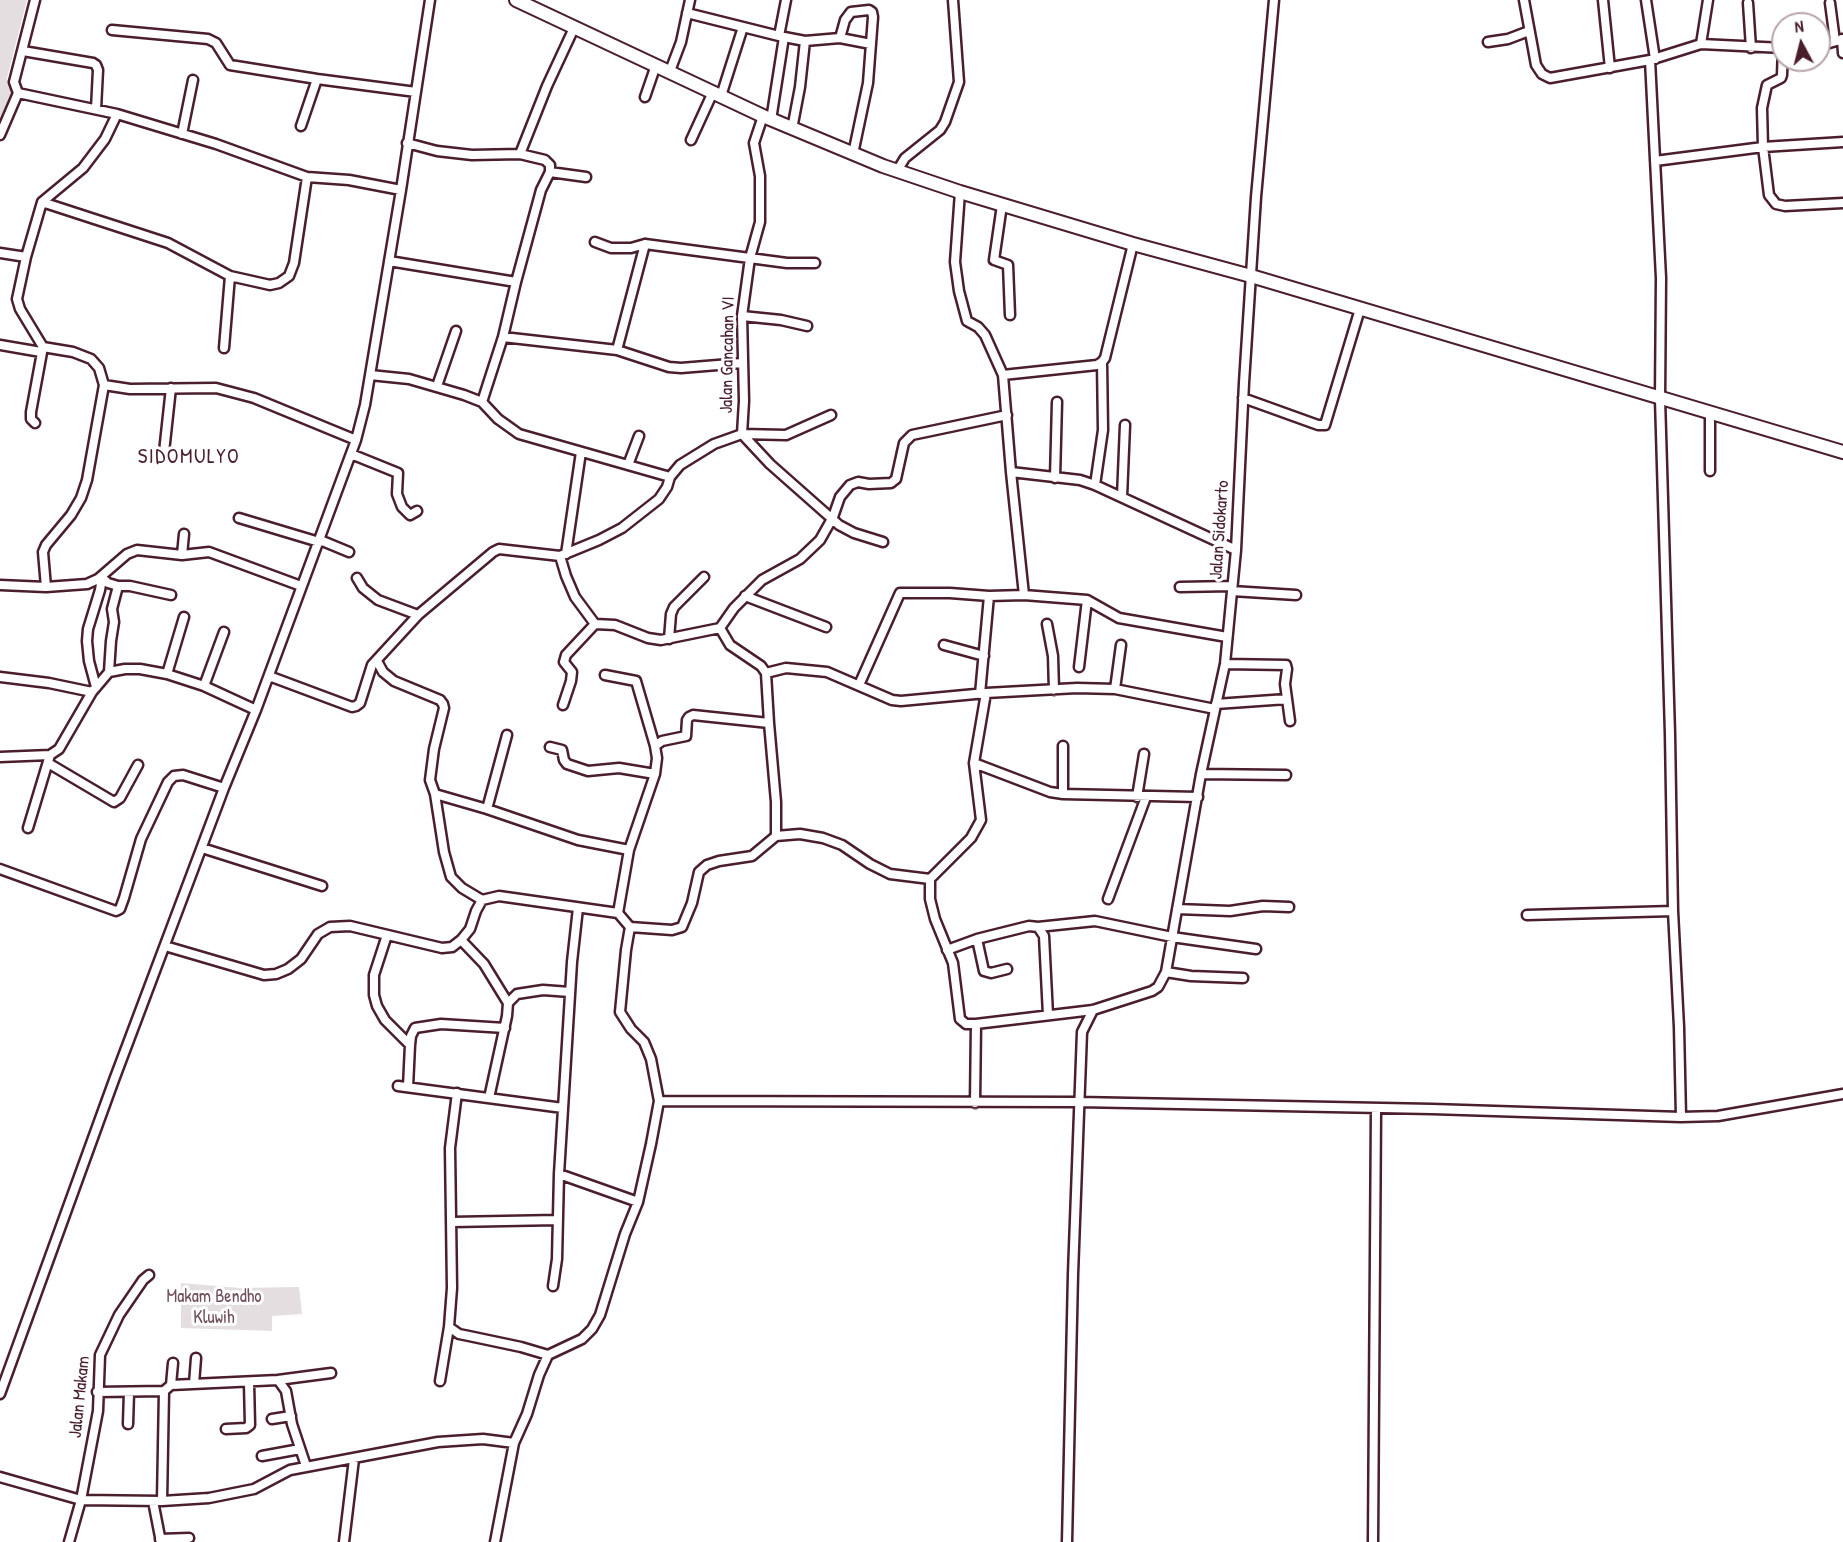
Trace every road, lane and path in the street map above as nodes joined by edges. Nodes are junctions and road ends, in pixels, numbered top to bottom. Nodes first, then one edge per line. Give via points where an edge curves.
1 (35, 0) edge
2 (430, 0) edge
3 (516, 0) edge
4 (690, 0) edge
5 (786, 0) edge
6 (953, 0) edge
7 (1274, 0) edge
8 (1524, 0) edge
9 (1603, 0) edge
10 (1646, 0) edge
11 (1708, 0) edge
12 (1748, 3) dead end
13 (1830, 3) dead end
14 (687, 14) junction
15 (743, 27) junction
16 (574, 28) junction
17 (112, 30) dead end
18 (1529, 31) junction
19 (781, 36) junction
20 (840, 38) junction
21 (1840, 40) edge
22 (805, 41) junction
23 (1488, 42) dead end
24 (872, 44) junction
25 (1701, 44) junction
26 (1751, 48) junction
27 (1771, 48) edge
28 (23, 51) junction
29 (1843, 53) edge
30 (1653, 60) junction
31 (656, 65) junction
32 (1610, 68) junction
33 (670, 71) junction
34 (1782, 72) edge
35 (317, 79) junction
36 (193, 80) dead end
37 (416, 92) junction
38 (18, 93) junction
39 (717, 94) junction
40 (645, 97) dead end
41 (96, 109) junction
42 (117, 114) junction
43 (767, 118) junction
44 (301, 126) dead end
45 (792, 129) junction
46 (182, 134) junction
47 (0, 135) edge
48 (692, 140) dead end
49 (1843, 142) edge
50 (407, 143) junction
51 (1763, 147) junction
52 (520, 154) junction
53 (853, 154) junction
54 (1655, 162) junction
55 (897, 171) junction
56 (550, 172) junction
57 (307, 177) junction
58 (586, 177) dead end
59 (401, 190) junction
60 (960, 192) junction
61 (42, 201) junction
62 (1843, 202) edge
63 (1002, 205) junction
64 (595, 242) dead end
65 (645, 244) junction
66 (1133, 244) junction
67 (0, 253) edge
68 (26, 257) junction
69 (750, 258) junction
70 (389, 261) junction
71 (815, 263) dead end
72 (230, 276) junction
73 (1251, 276) junction
74 (516, 282) junction
75 (1360, 309) junction
76 (1010, 315) dead end
77 (742, 316) junction
78 (807, 326) dead end
79 (456, 331) dead end
80 (503, 337) junction
81 (0, 345) edge
82 (224, 348) dead end
83 (42, 349) junction
84 (617, 350) junction
85 (1102, 362) junction
86 (742, 363) junction
87 (370, 375) junction
88 (1003, 375) junction
89 (104, 385) junction
90 (437, 386) junction
91 (171, 388) junction
92 (1243, 398) junction
93 (1660, 399) junction
94 (482, 402) junction
95 (1057, 402) dead end
96 (1710, 414) junction
97 (831, 415) dead end
98 (1006, 415) junction
99 (35, 423) dead end
100 (1125, 425) dead end
101 (639, 435) dead end
102 (742, 435) junction
103 (356, 440) junction
104 (164, 452) dead end
105 (581, 452) junction
106 (1843, 452) edge
107 (351, 454) junction
108 (628, 465) junction
109 (1710, 471) dead end
110 (1011, 472) junction
111 (670, 477) junction
112 (1055, 478) junction
113 (1095, 485) junction
114 (1122, 498) junction
115 (417, 511) dead end
116 (833, 517) junction
117 (239, 518) dead end
118 (184, 534) dead end
119 (319, 541) junction
120 (883, 542) dead end
121 (1236, 550) junction
122 (349, 552) dead end
123 (182, 555) junction
124 (563, 555) junction
125 (100, 578) junction
126 (357, 578) dead end
127 (704, 578) dead end
128 (0, 585) edge
129 (118, 586) junction
130 (301, 586) junction
131 (46, 587) junction
132 (1180, 587) dead end
133 (1232, 589) junction
134 (171, 595) dead end
135 (1024, 595) junction
136 (1296, 595) dead end
137 (745, 596) junction
138 (989, 596) junction
139 (1087, 600) junction
140 (418, 615) junction
141 (184, 617) dead end
142 (595, 624) junction
143 (1047, 624) dead end
144 (826, 627) dead end
145 (720, 628) junction
146 (224, 632) dead end
147 (1227, 637) junction
148 (669, 639) junction
149 (944, 645) dead end
150 (1121, 645) dead end
151 (984, 656) junction
152 (377, 661) junction
153 (1225, 664) junction
154 (1079, 667) dead end
155 (109, 672) junction
156 (766, 673) junction
157 (167, 674) junction
158 (605, 675) dead end
159 (268, 676) junction
160 (0, 677) edge
161 (859, 685) junction
162 (204, 686) junction
163 (94, 689) junction
164 (1115, 689) junction
165 (1054, 690) junction
166 (983, 693) junction
167 (1287, 699) junction
168 (563, 705) dead end
169 (1216, 706) junction
170 (256, 710) junction
171 (1290, 721) dead end
172 (769, 723) junction
173 (507, 735) dead end
174 (655, 746) junction
175 (1063, 746) dead end
176 (550, 747) dead end
177 (1144, 754) dead end
178 (0, 757) edge
179 (49, 759) junction
180 (974, 763) junction
181 (138, 765) dead end
182 (656, 774) junction
183 (1202, 774) junction
184 (1286, 775) dead end
185 (224, 788) junction
186 (435, 794) junction
187 (1063, 794) junction
188 (1141, 797) junction
189 (1198, 797) junction
190 (487, 809) junction
191 (28, 828) dead end
192 (776, 836) junction
193 (201, 848) junction
194 (629, 850) junction
195 (0, 869) edge
196 (930, 879) junction
197 (322, 886) dead end
198 (1107, 899) dead end
199 (482, 900) junction
200 (1289, 907) dead end
201 (578, 908) junction
202 (1177, 909) junction
203 (1673, 911) junction
204 (618, 913) junction
205 (1527, 915) dead end
206 (630, 927) junction
207 (1038, 927) junction
208 (387, 935) junction
209 (1172, 937) junction
210 (977, 939) junction
211 (461, 940) junction
212 (165, 946) junction
213 (1256, 949) dead end
214 (947, 950) junction
215 (1007, 969) dead end
216 (1166, 972) junction
217 (1243, 978) dead end
218 (570, 992) junction
219 (508, 1002) junction
220 (1093, 1011) junction
221 (1048, 1015) junction
222 (976, 1024) junction
223 (505, 1028) junction
224 (410, 1045) junction
225 (398, 1086) dead end
226 (408, 1087) junction
227 (458, 1093) junction
228 (1843, 1094) edge
229 (489, 1098) junction
230 (659, 1101) junction
231 (1079, 1102) junction
232 (975, 1103) junction
233 (563, 1108) junction
234 (1376, 1109) junction
235 (1681, 1117) junction
236 (559, 1174) junction
237 (638, 1203) junction
238 (557, 1220) junction
239 (452, 1222) junction
240 (149, 1275) dead end
241 (553, 1286) dead end
242 (449, 1328) junction
243 (548, 1356) junction
244 (196, 1358) dead end
245 (173, 1363) dead end
246 (331, 1373) dead end
247 (278, 1380) junction
248 (440, 1382) dead end
249 (249, 1383) junction
250 (194, 1384) junction
251 (171, 1385) junction
252 (164, 1391) junction
253 (98, 1392) junction
254 (129, 1392) junction
255 (0, 1394) edge
256 (291, 1416) junction
257 (272, 1419) dead end
258 (128, 1424) dead end
259 (226, 1430) dead end
260 (514, 1443) junction
261 (300, 1449) junction
262 (262, 1456) dead end
263 (354, 1459) junction
264 (306, 1466) junction
265 (0, 1477) edge
266 (81, 1500) junction
267 (158, 1501) junction
268 (189, 1538) dead end
269 (161, 1540) edge
270 (69, 1542) edge
271 (344, 1542) edge
272 (495, 1542) edge
273 (1067, 1542) edge
274 (1373, 1542) edge

1 - 28 street
2 - 37 street
3 - 16 main road
4 - 14 street
5 - 19 street, Jalan Gancahan VI
6 - 55 street via 959,82 940,130 905,158
7 - 73 street, Jalan Sidokarto
8 - 18 street
9 - 32 street
10 - 30 street
11 - 25 street
12 - 26 street
13 - 21 street
14 - 15 street
14 - 33 street
15 - 19 street
15 - 39 street
16 - 31 main road
16 - 52 street
17 - 35 street via 208,39 216,43 230,65
18 - 23 street
18 - 32 street via 1536,65 1550,78
19 - 22 street
19 - 43 street, Jalan Gancahan VI
20 - 22 street
20 - 24 street
20 - 24 street via 849,13 868,10 873,17
21 - 29 street
22 - 45 street
24 - 53 street via 866,99
25 - 26 street
25 - 30 street
26 - 27 street
28 - 38 street via 15,82
28 - 41 street via 96,65
30 - 32 street
30 - 54 street
31 - 33 main road
31 - 40 street
33 - 39 main road
34 - 51 street via 1767,85 1764,95
35 - 37 street
35 - 44 street
36 - 46 street
37 - 50 street
38 - 41 street
38 - 47 street
39 - 43 main road
39 - 48 street
41 - 42 street
42 - 46 street
42 - 61 street via 105,139 83,168
43 - 45 main road
43 - 69 street, Jalan Gancahan VI via 754,143 760,176 760,222
45 - 53 main road
46 - 57 street
49 - 51 street
50 - 52 street via 472,155
50 - 59 street
51 - 54 street
51 - 62 street via 1769,195 1776,204
52 - 56 street via 545,160
53 - 55 main road
54 - 93 street via 1661,278
55 - 60 main road
56 - 58 street
56 - 74 street via 541,190
57 - 59 street
57 - 72 street via 289,276 270,285
59 - 70 street
60 - 63 main road
60 - 88 street via 955,262 964,315 984,335
61 - 68 street
61 - 72 street via 168,243
63 - 66 main road
63 - 76 street via 994,260 1008,265
64 - 65 street via 611,248
65 - 69 street
65 - 84 street
66 - 73 main road
66 - 85 street
67 - 68 street
68 - 83 street via 17,299
69 - 71 street
69 - 77 street, Jalan Gancahan VI
70 - 74 street
70 - 87 street
72 - 82 street
73 - 75 main road
73 - 92 street, Jalan Sidokarto
74 - 80 street
75 - 92 street via 1325,424 1318,425
75 - 93 main road
77 - 78 street
77 - 86 street, Jalan Gancahan VI
79 - 90 street
80 - 84 street
80 - 94 street
81 - 83 street
83 - 89 street via 73,352 91,359 99,368
83 - 99 street via 31,419
84 - 86 street via 669,367
85 - 88 street
85 - 113 street via 1103,430
86 - 102 street, Jalan Gancahan VI
87 - 90 street
87 - 103 street
88 - 98 street
89 - 91 street
89 - 131 street via 81,498 43,552
90 - 94 street
91 - 103 street via 216,388 254,398
91 - 104 street
92 - 121 street, Jalan Sidokarto
93 - 96 main road
93 - 203 street
94 - 105 street via 519,434
95 - 112 street
96 - 106 main road
96 - 109 street
97 - 102 street via 786,435
98 - 110 street
98 - 116 street via 912,435 904,443 896,478 891,483 849,485
100 - 114 street
101 - 108 street
102 - 111 street, Jalan Gancahan VI via 714,444 680,465
102 - 116 street
103 - 107 street
105 - 108 street
105 - 124 street
107 - 115 street via 398,473 397,494 402,507 410,514
107 - 119 street
108 - 111 street
110 - 112 street
110 - 135 street
111 - 124 street, Jalan Gancahan VI via 663,493 645,511 606,536
112 - 113 street
113 - 114 street
114 - 121 street
116 - 120 street via 854,533
116 - 137 street via 820,540 800,559 762,580
117 - 119 street
118 - 123 street
119 - 122 street
119 - 130 street
121 - 133 street, Jalan Sidokarto
123 - 125 street via 131,551
123 - 130 street via 209,552
124 - 140 street, Jalan Gancahan VI via 496,550
124 - 142 street via 575,597
125 - 129 street
125 - 131 street via 87,584
125 - 163 street via 87,629
126 - 140 street via 378,600
127 - 148 street via 674,607
128 - 131 street
129 - 134 street
129 - 155 street via 112,609
130 - 159 street
132 - 133 street
133 - 136 street
133 - 147 street, Jalan Sidokarto
135 - 138 street
135 - 139 street
137 - 144 street
137 - 145 street
138 - 151 street
138 - 161 street via 900,593
139 - 147 street via 1119,618
139 - 154 street
140 - 152 street, Jalan Gancahan VI
141 - 157 street
142 - 148 street via 615,625 648,638
142 - 168 street via 566,655 564,662 572,672
143 - 165 street
145 - 148 street
145 - 156 street via 730,645
146 - 162 street
147 - 153 street, Jalan Sidokarto
149 - 151 street
150 - 164 street
151 - 166 street
152 - 159 street, Jalan Gancahan VI via 372,665 360,703 352,707
152 - 186 street via 394,681 443,704 430,780
153 - 167 street via 1286,665
153 - 169 street, Jalan Sidokarto
155 - 157 street via 140,669
155 - 163 street
156 - 161 street via 786,668 827,672
156 - 172 street
157 - 162 street
158 - 174 street via 636,681
159 - 170 street
160 - 163 street
161 - 166 street via 901,701
162 - 170 street
163 - 179 street via 59,749
164 - 165 street
164 - 169 street
165 - 166 street
166 - 180 street
167 - 169 street
167 - 171 street
169 - 183 street, Jalan Sidokarto
170 - 185 street
172 - 174 street via 693,715 687,720 686,736
172 - 192 street
173 - 190 street
174 - 182 street
175 - 187 street
176 - 182 street via 562,750 567,764 588,771 619,768
177 - 188 street
178 - 179 street
179 - 181 street via 112,802 120,798
179 - 191 street
180 - 187 street
180 - 196 street via 980,826
182 - 194 street
183 - 184 street
183 - 189 street, Jalan Sidokarto
185 - 193 street
185 - 195 street via 183,775 168,782 141,838 124,898 116,911
186 - 190 street
186 - 199 street via 451,877
187 - 188 street
188 - 189 street
188 - 198 street
189 - 202 street, Jalan Sidokarto
190 - 194 street via 578,840
192 - 196 street via 800,834 823,838 890,874
192 - 206 street via 752,856 719,861 699,872 682,927
193 - 197 street
193 - 212 street
194 - 204 street
196 - 214 street via 930,899
199 - 201 street via 499,896
199 - 211 street
200 - 202 street
201 - 204 street
201 - 218 street
202 - 209 street, Jalan Sidokarto
203 - 205 street
203 - 235 street
204 - 206 street
206 - 230 street via 620,1012 644,1042
207 - 209 street via 1090,921
207 - 210 street
207 - 221 street via 1044,936
208 - 211 street via 442,948
208 - 212 street via 350,926 330,927 318,934 301,959 288,969 264,975
208 - 224 street via 374,975 374,995 385,1020
209 - 213 street
209 - 216 street, Jalan Sidokarto
210 - 214 street
210 - 215 street via 984,971
211 - 219 street via 484,964
212 - 255 street
214 - 222 street via 960,1019
216 - 217 street
216 - 220 street via 1152,991
218 - 219 street via 543,990 513,996
218 - 233 street
219 - 223 street
220 - 221 street
220 - 231 street via 1082,1032
221 - 222 street
222 - 232 street
223 - 224 street via 420,1026 413,1032
223 - 229 street
224 - 226 street
225 - 226 street
226 - 227 street
227 - 229 street
227 - 239 street via 450,1148
228 - 235 street via 1718,1116
229 - 233 street
230 - 232 street
230 - 237 street
231 - 232 street
231 - 234 street
231 - 273 street
233 - 236 street
234 - 235 street
234 - 274 street
236 - 237 street
236 - 238 street
237 - 243 street via 592,1329 582,1339
238 - 239 street
238 - 241 street
239 - 242 street
240 - 253 street, Jalan Makam via 120,1315 100,1355
242 - 243 street
242 - 248 street
243 - 260 street
244 - 250 street
245 - 251 street
246 - 247 street
247 - 249 street
247 - 256 street via 286,1391
249 - 250 street
249 - 259 street via 250,1425
250 - 251 street
251 - 252 street
252 - 254 street
252 - 267 street
253 - 254 street
253 - 266 street, Jalan Makam
254 - 258 street
256 - 257 street
256 - 261 street
260 - 263 street via 452,1440
260 - 272 street
261 - 262 street
261 - 264 street
263 - 264 street
263 - 271 street
264 - 267 street via 284,1472 254,1490
265 - 266 street
266 - 267 street
266 - 270 street, Jalan Makam
267 - 269 street
268 - 269 street

